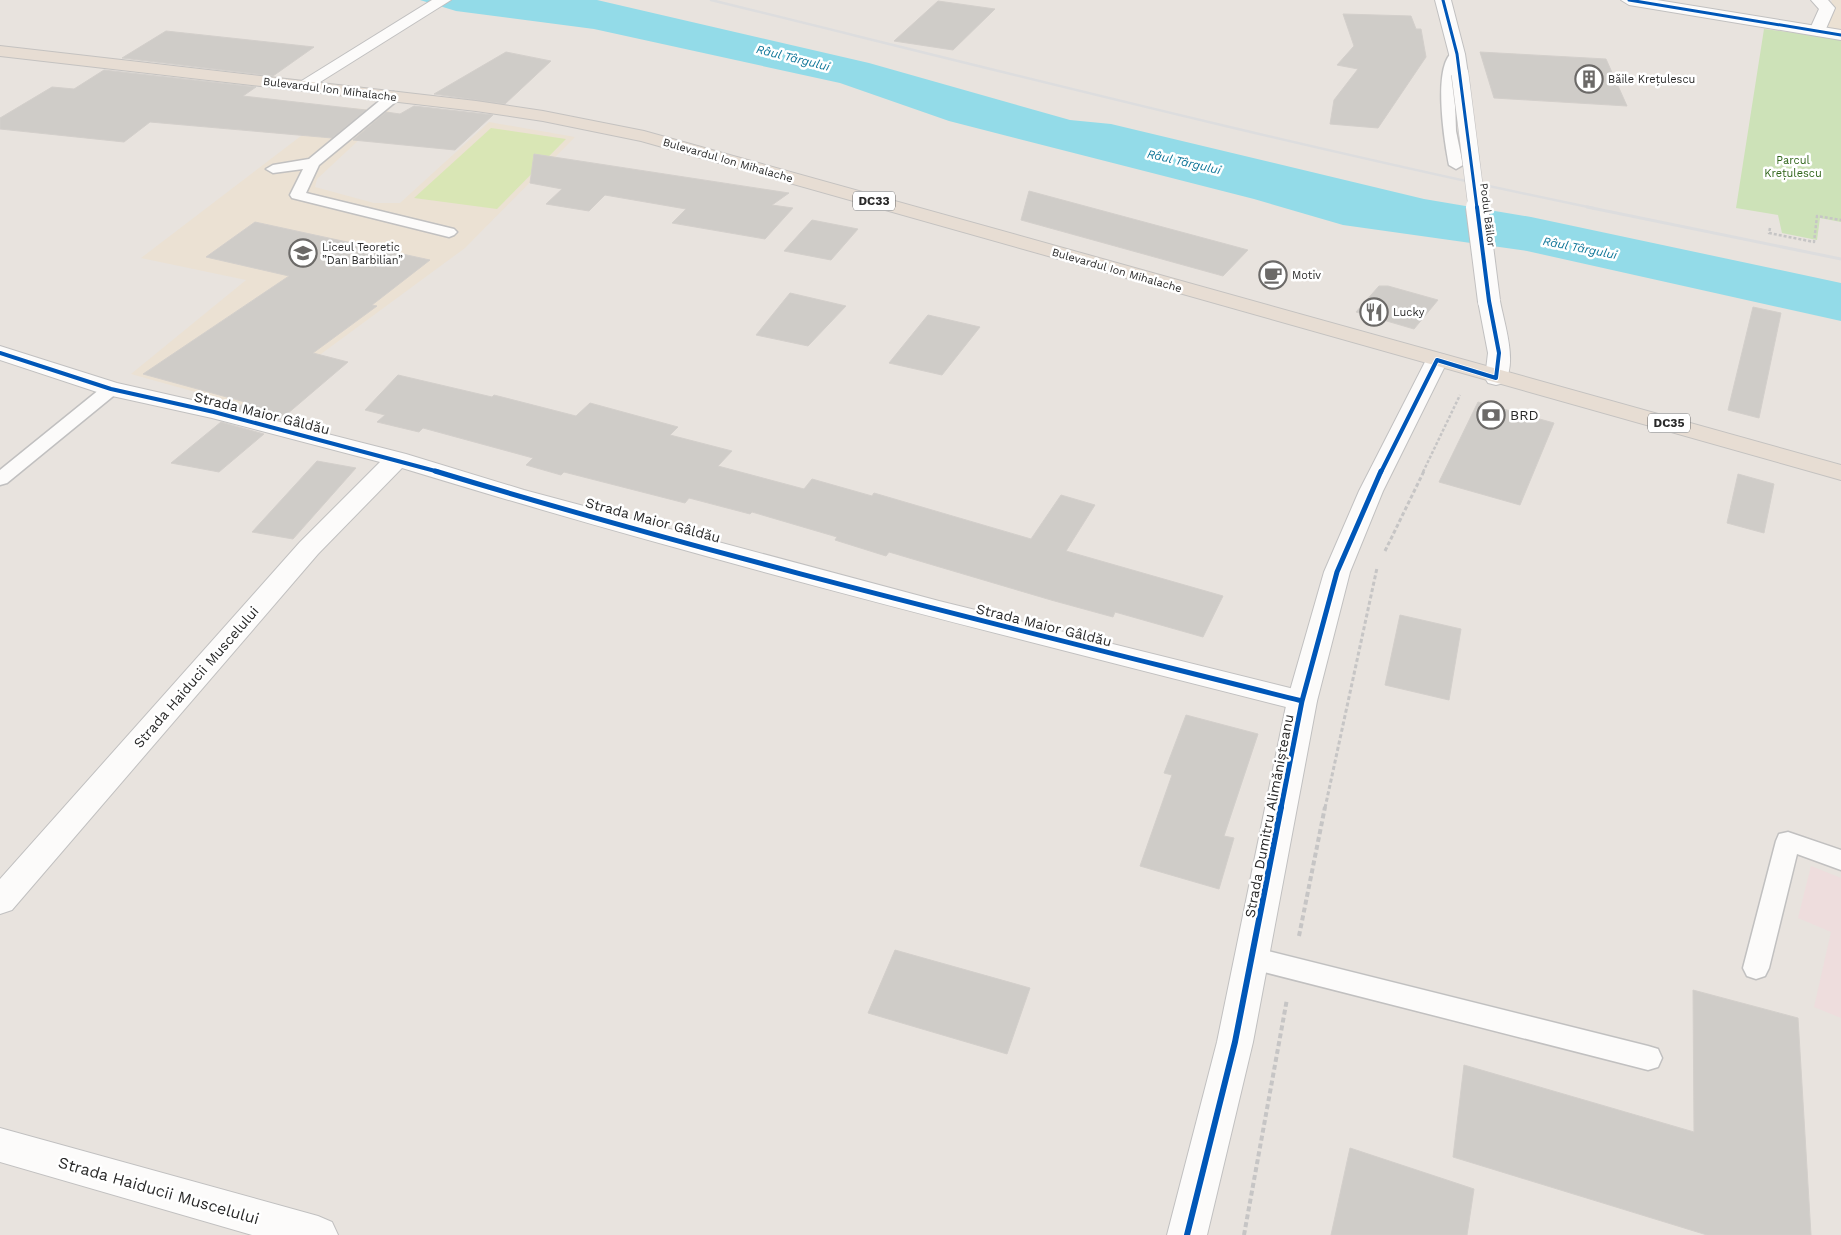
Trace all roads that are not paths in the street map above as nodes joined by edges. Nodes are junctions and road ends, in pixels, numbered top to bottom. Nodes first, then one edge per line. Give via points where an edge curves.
1 (443, 0) edge
2 (1443, 0) edge
3 (1629, 0) edge
4 (1819, 0) edge
5 (1817, 31) junction
6 (1841, 35) edge
7 (0, 51) edge
8 (1457, 54) junction
9 (303, 86) junction
10 (394, 96) junction
11 (313, 163) junction
12 (1456, 165) dead end
13 (273, 169) dead end
14 (448, 232) dead end
15 (0, 353) edge
16 (1437, 360) junction
17 (1496, 378) junction
18 (111, 389) junction
19 (397, 459) junction
20 (1841, 473) edge
21 (0, 479) edge
22 (1302, 701) junction
23 (1841, 860) edge
24 (0, 901) edge
25 (1252, 958) junction
26 (1756, 968) dead end
27 (1648, 1058) dead end
28 (0, 1145) edge
29 (318, 1235) edge
30 (1187, 1235) edge

1 - 9 street
2 - 8 street, Podul Băilor
3 - 5 street
4 - 5 street via 1827,8
5 - 6 street
7 - 9 highway, Bulevardul Ion Mihalache
8 - 12 lane via 1448,73 1449,131
8 - 17 street, Podul Băilor, bridge via 1489,301 1500,353
9 - 10 highway, Bulevardul Ion Mihalache / DC33
10 - 11 lane
10 - 16 highway, Bulevardul Ion Mihalache / DC33 via 543,116 644,136
11 - 13 lane
11 - 14 lane via 297,195
15 - 18 street, Strada Maior Gâldău
16 - 17 highway, Bulevardul Ion Mihalache
16 - 22 street, Strada Dumitru Alimănișteanu via 1371,491 1337,572
17 - 20 highway, DC35
18 - 19 street, Strada Maior Gâldău
18 - 21 lane
19 - 22 street, Strada Maior Gâldău via 515,495 939,610
19 - 24 street, Strada Haiducii Muscelului via 309,548
22 - 25 street, Strada Dumitru Alimănișteanu
23 - 26 lane via 1788,841
25 - 27 lane
25 - 30 street, Strada Dumitru Alimănișteanu via 1235,1042
28 - 29 street, Strada Haiducii Muscelului

